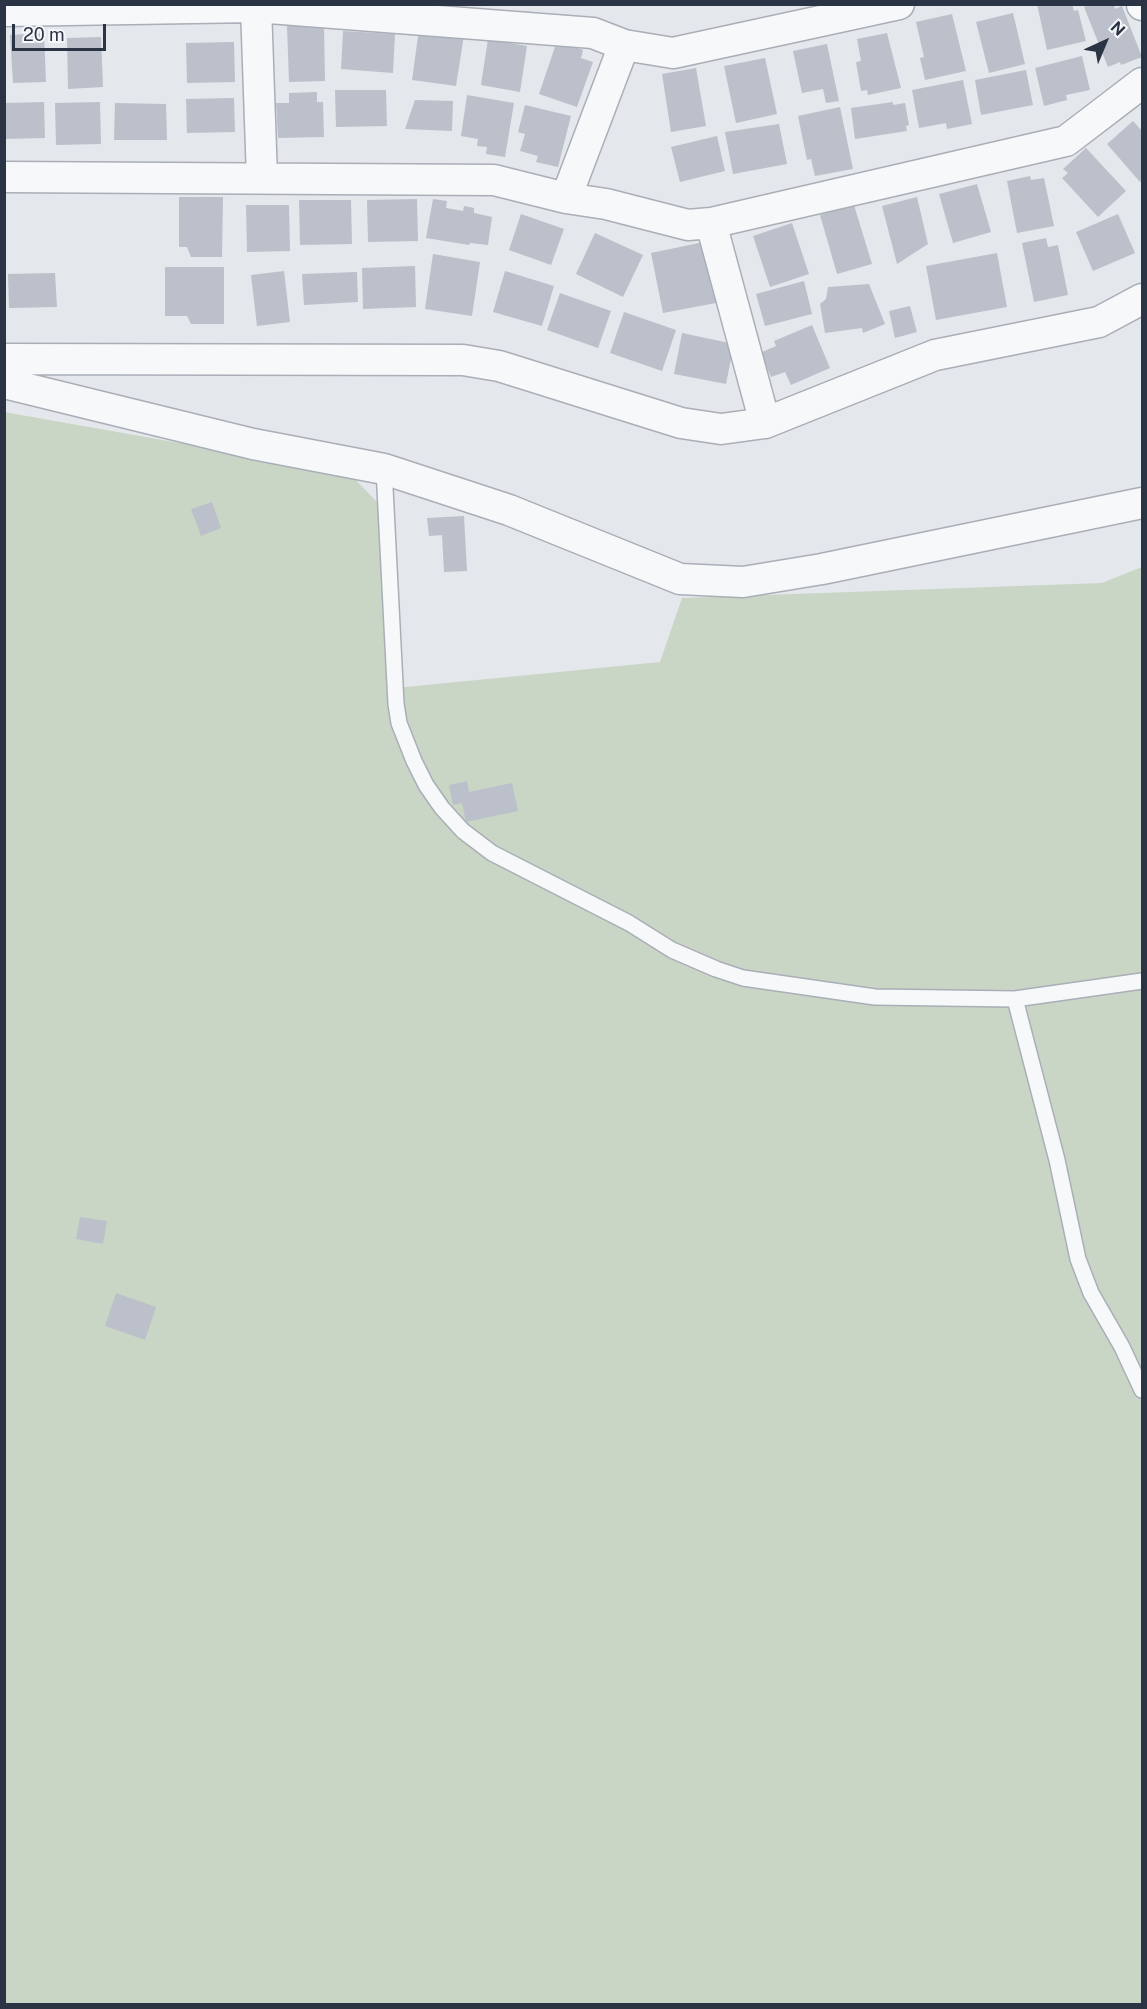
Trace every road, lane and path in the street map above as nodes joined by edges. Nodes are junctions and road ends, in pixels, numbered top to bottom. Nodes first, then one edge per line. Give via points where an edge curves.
1 (898, 4) edge
2 (256, 7) junction
3 (4, 11) edge
4 (624, 45) junction
5 (1143, 83) edge
6 (4, 177) edge
7 (262, 178) junction
8 (566, 198) junction
9 (711, 223) junction
10 (1143, 299) edge
11 (4, 359) edge
12 (4, 383) edge
13 (765, 423) junction
14 (384, 469) junction
15 (1143, 503) edge
16 (1143, 981) edge
17 (1015, 999) junction
18 (1143, 1390) edge

1 - 4 street via 673,53
2 - 3 street
2 - 4 street via 593,33
2 - 7 street
4 - 8 street
5 - 9 street via 1066,141
6 - 7 street
7 - 8 street via 494,180
8 - 9 street via 688,225
9 - 13 street
10 - 13 street via 1099,322 934,355
11 - 13 street via 463,360 499,366 681,423 722,429
12 - 14 street via 253,444
14 - 15 street via 509,510 680,579 743,582
14 - 17 lane via 399,723 426,785 463,831 492,853 629,923 672,950 743,978 874,997
16 - 17 lane
17 - 18 lane via 1078,1259 1091,1293

